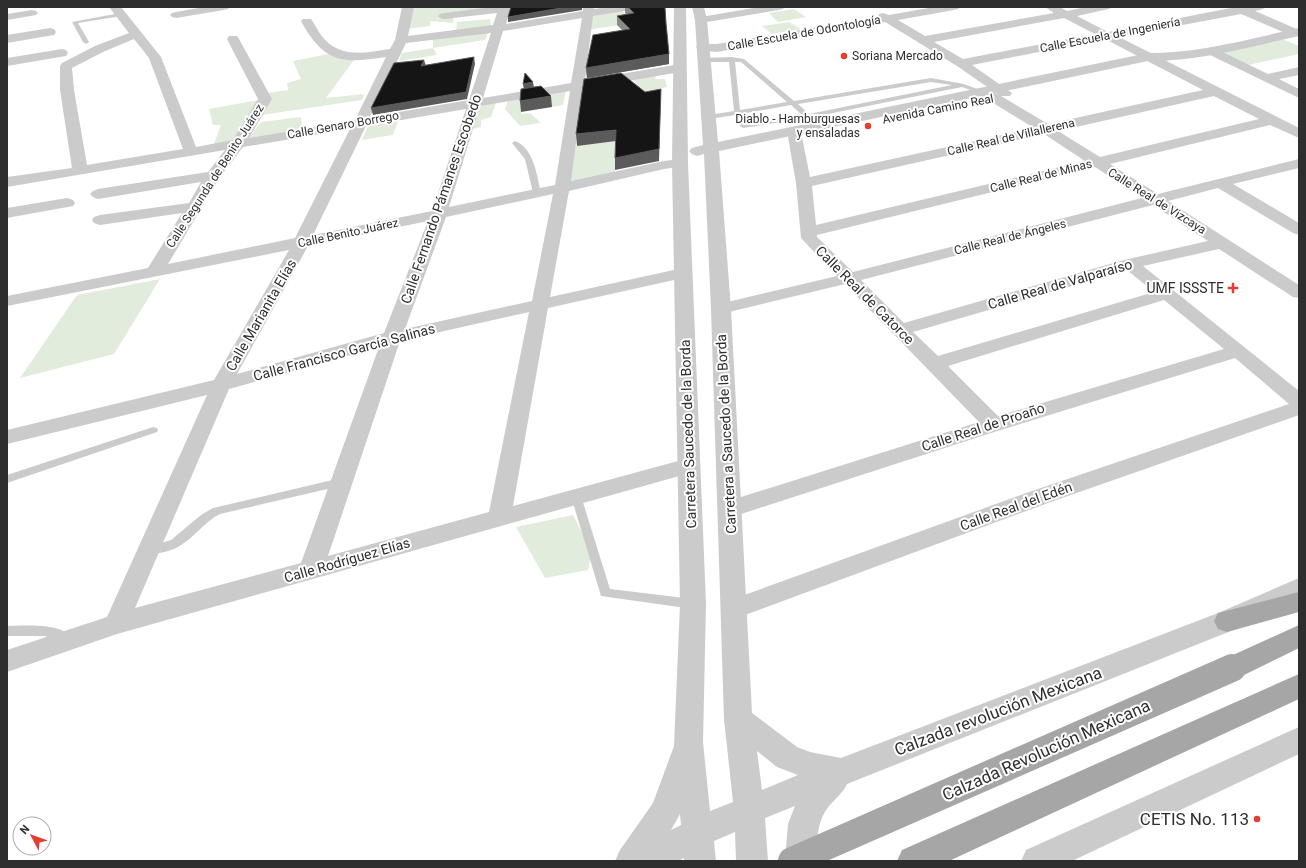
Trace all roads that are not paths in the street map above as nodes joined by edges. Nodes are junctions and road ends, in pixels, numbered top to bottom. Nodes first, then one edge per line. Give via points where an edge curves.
1 (224, 7) edge
2 (408, 7) edge
3 (631, 7) edge
4 (680, 7) edge
5 (779, 7) edge
6 (954, 7) edge
7 (1051, 7) edge
8 (1105, 7) edge
9 (1259, 7) edge
10 (505, 8) edge
11 (1240, 9) edge
12 (589, 10) edge
13 (117, 11) edge
14 (875, 11) dead end
15 (32, 13) dead end
16 (699, 13) edge
17 (1065, 14) junction
18 (176, 15) edge
19 (444, 16) dead end
20 (7, 17) edge
21 (887, 18) junction
22 (307, 21) dead end
23 (498, 28) junction
24 (50, 32) dead end
25 (1297, 32) edge
26 (137, 34) junction
27 (1106, 35) junction
28 (1277, 37) junction
29 (233, 38) dead end
30 (7, 39) edge
31 (924, 40) junction
32 (86, 42) dead end
33 (398, 46) junction
34 (1299, 46) edge
35 (1212, 51) junction
36 (62, 53) dead end
37 (703, 54) junction
38 (1156, 58) junction
39 (732, 59) junction
40 (7, 62) edge
41 (961, 63) junction
42 (680, 68) junction
43 (1299, 71) edge
44 (1267, 78) junction
45 (578, 85) junction
46 (962, 85) junction
47 (1217, 91) junction
48 (996, 93) junction
49 (1299, 94) edge
50 (474, 103) junction
51 (793, 103) junction
52 (737, 113) junction
53 (709, 117) junction
54 (1273, 120) junction
55 (360, 122) junction
56 (817, 124) junction
57 (1046, 129) junction
58 (1299, 134) edge
59 (795, 137) junction
60 (515, 143) dead end
61 (238, 144) junction
62 (710, 150) junction
63 (191, 152) junction
64 (675, 161) junction
65 (1096, 163) junction
66 (1299, 163) edge
67 (1280, 168) junction
68 (80, 171) junction
69 (214, 176) junction
70 (1299, 178) edge
71 (7, 182) edge
72 (804, 183) junction
73 (1220, 183) junction
74 (562, 188) junction
75 (98, 194) dead end
76 (537, 194) junction
77 (1156, 200) junction
78 (67, 203) dead end
79 (194, 206) junction
80 (41, 207) junction
81 (7, 213) edge
82 (439, 214) junction
83 (100, 220) dead end
84 (44, 223) dead end
85 (1299, 230) edge
86 (808, 232) junction
87 (301, 243) junction
88 (1222, 243) junction
89 (1130, 264) junction
90 (155, 272) junction
91 (683, 273) junction
92 (848, 278) junction
93 (1299, 293) edge
94 (1166, 294) junction
95 (7, 301) edge
96 (539, 304) junction
97 (721, 309) junction
98 (899, 330) junction
99 (392, 337) junction
100 (1238, 351) junction
101 (934, 364) junction
102 (221, 385) junction
103 (1299, 402) edge
104 (1299, 408) edge
105 (994, 424) junction
106 (153, 430) dead end
107 (7, 437) edge
108 (689, 466) junction
109 (7, 479) edge
110 (340, 482) junction
111 (576, 496) junction
112 (730, 509) junction
113 (500, 517) junction
114 (148, 551) junction
115 (311, 570) junction
116 (1299, 588) edge
117 (1299, 602) edge
118 (692, 604) junction
119 (734, 608) junction
120 (1227, 621) junction
121 (116, 624) junction
122 (7, 631) edge
123 (1299, 636) edge
124 (67, 640) junction
125 (7, 661) edge
126 (1299, 686) edge
127 (738, 719) junction
128 (1299, 740) edge
129 (688, 742) junction
130 (840, 772) junction
131 (749, 810) junction
132 (699, 847) edge
133 (631, 861) edge
134 (646, 861) edge
135 (752, 861) edge
136 (792, 861) edge
137 (801, 861) edge
138 (913, 861) edge
139 (1037, 861) edge

1 - 18 street
2 - 33 street, Calle Marianita Elías
3 - 12 street
4 - 42 street, Carretera Saucedo de la Borda
5 - 16 street
6 - 21 street, Calle Escuela de Odontología
7 - 17 street
8 - 17 street
9 - 11 street, Calle Escuela de Ingeniería
10 - 19 street
10 - 23 street, Calle Fernando Pámanes Escobedo
11 - 25 street
11 - 27 street, Calle Escuela de Ingeniería
12 - 23 street
12 - 45 street
13 - 26 street
13 - 32 lane via 75,22
14 - 21 street, Calle Real de Vizcaya
15 - 20 street
16 - 37 street, Carretera a Saucedo de la Borda
17 - 27 street
17 - 31 street
21 - 31 street, Calle Real de Vizcaya
21 - 37 street, Calle Escuela de Odontología via 718,48
22 - 33 street via 314,36 333,53 343,57 364,57
23 - 33 street
23 - 50 street, Calle Fernando Pámanes Escobedo
24 - 30 street
25 - 28 street, Avenida Camino Real
26 - 63 street via 155,57
26 - 68 street via 66,66 68,98
27 - 38 street
27 - 41 street, Calle Escuela de Ingeniería
28 - 34 street
28 - 35 street, Avenida Camino Real
29 - 61 street, Calle Segunda de Benito Juárez via 265,99
31 - 41 street, Calle Real de Vizcaya
33 - 55 street, Calle Marianita Elías
35 - 38 street, Avenida Camino Real
35 - 44 street
36 - 40 street
37 - 39 lane
37 - 53 street, Carretera a Saucedo de la Borda
38 - 47 street
38 - 48 street, Avenida Camino Real
39 - 51 lane via 742,60
39 - 52 lane
41 - 48 street, Calle Real de Vizcaya
42 - 45 street, Calle Genaro Borrego
42 - 64 street, Carretera Saucedo de la Borda
43 - 44 street
44 - 49 street
45 - 50 street, Calle Genaro Borrego
45 - 74 street
46 - 48 lane
46 - 51 lane via 931,80
46 - 56 lane
47 - 54 street
47 - 57 street, Calle Real de Villallerena
48 - 56 street, Avenida Camino Real
48 - 57 street, Calle Real de Vizcaya
50 - 55 street, Calle Genaro Borrego
50 - 82 street, Calle Fernando Pámanes Escobedo
51 - 52 lane
51 - 56 lane
52 - 53 lane
52 - 56 lane via 743,126
53 - 62 street, Carretera a Saucedo de la Borda
54 - 58 street
54 - 65 street, Calle Real de Minas
55 - 61 street, Calle Genaro Borrego
55 - 87 street, Calle Marianita Elías
56 - 59 street, Avenida Camino Real
56 - 62 street, Avenida Camino Real
57 - 65 street, Calle Real de Vizcaya
57 - 72 street, Calle Real de Villallerena
59 - 62 street, Avenida Camino Real
59 - 72 street, Calle Real de Catorce
60 - 76 lane via 528,156
61 - 63 street, Calle Genaro Borrego
61 - 69 street, Calle Segunda de Benito Juárez
62 - 64 street
62 - 97 street, Carretera a Saucedo de la Borda
63 - 68 street, Calle Genaro Borrego
64 - 74 street, Calle Benito Juárez
64 - 91 street, Carretera Saucedo de la Borda
65 - 77 street, Calle Real de Vizcaya
65 - 86 street, Calle Real de Minas
66 - 67 street, Calle Real de Ángeles
67 - 70 street
67 - 73 street, Calle Real de Ángeles
68 - 71 street, Calle Genaro Borrego
69 - 75 street
69 - 79 street, Calle Segunda de Benito Juárez
72 - 86 street, Calle Real de Catorce
73 - 77 street, Calle Real de Ángeles
73 - 85 street
74 - 76 street, Calle Benito Juárez
74 - 96 street
76 - 82 street, Calle Benito Juárez
77 - 88 street, Calle Real de Vizcaya
77 - 92 street, Calle Real de Ángeles
78 - 80 street
79 - 83 street
79 - 90 street, Calle Segunda de Benito Juárez
80 - 81 street
80 - 84 street
82 - 87 street, Calle Benito Juárez
82 - 99 street, Calle Fernando Pámanes Escobedo
86 - 92 street, Calle Real de Catorce via 809,238
87 - 90 street, Calle Benito Juárez
87 - 102 street, Calle Marianita Elías
88 - 89 street, Calle Real de Valparaíso
88 - 93 street, Calle Real de Vizcaya
89 - 94 street
89 - 98 street, Calle Real de Valparaíso
90 - 95 street, Calle Benito Juárez
91 - 96 street, Calle Francisco García Salinas
91 - 108 street, Carretera Saucedo de la Borda
92 - 97 street, Calle Real de Ángeles
92 - 98 street, Calle Real de Catorce
94 - 100 street
94 - 101 street
96 - 99 street, Calle Francisco García Salinas
96 - 113 street
97 - 112 street, Carretera a Saucedo de la Borda
98 - 101 street, Calle Real de Catorce
99 - 102 street, Calle Francisco García Salinas
99 - 110 street, Calle Fernando Pámanes Escobedo
100 - 103 street
100 - 105 street, Calle Real de Proaño via 1117,385
101 - 105 street, Calle Real de Catorce
102 - 107 street, Calle Francisco García Salinas
102 - 114 street, Calle Marianita Elías
104 - 119 street, Calle Real del Edén via 1040,497
105 - 112 street, Calle Real de Proaño
106 - 109 lane
108 - 111 street, Calle Rodríguez Elías
108 - 118 street, Carretera Saucedo de la Borda
110 - 114 lane via 217,511 206,516 176,543
110 - 115 street, Calle Fernando Pámanes Escobedo
111 - 113 street, Calle Rodríguez Elías
111 - 118 lane via 605,594
112 - 119 street, Carretera a Saucedo de la Borda
113 - 115 street, Calle Rodríguez Elías
114 - 121 street, Calle Marianita Elías
115 - 121 street, Calle Rodríguez Elías
116 - 120 street, Calzada revolución Mexicana
117 - 120 main road
118 - 129 street, Carretera Saucedo de la Borda
119 - 127 street, Carretera a Saucedo de la Borda
120 - 130 street, Calzada revolución Mexicana
121 - 124 street, Calle Rodríguez Elías
122 - 124 lane via 48,631 57,633
123 - 136 main road, Calzada Revolución Mexicana, bridge via 1232,668
124 - 125 street, Calle Rodríguez Elías
126 - 138 main road
127 - 130 street via 787,757 810,766
127 - 131 street, Carretera a Saucedo de la Borda
128 - 139 street
129 - 132 street, Carretera Saucedo de la Borda
129 - 133 street via 678,780 665,812
130 - 131 street, Calzada revolución Mexicana
130 - 137 street via 815,797 804,818 800,840
131 - 132 street, Calzada revolución Mexicana
131 - 135 street, Carretera a Saucedo de la Borda
132 - 134 street, Calzada revolución Mexicana

